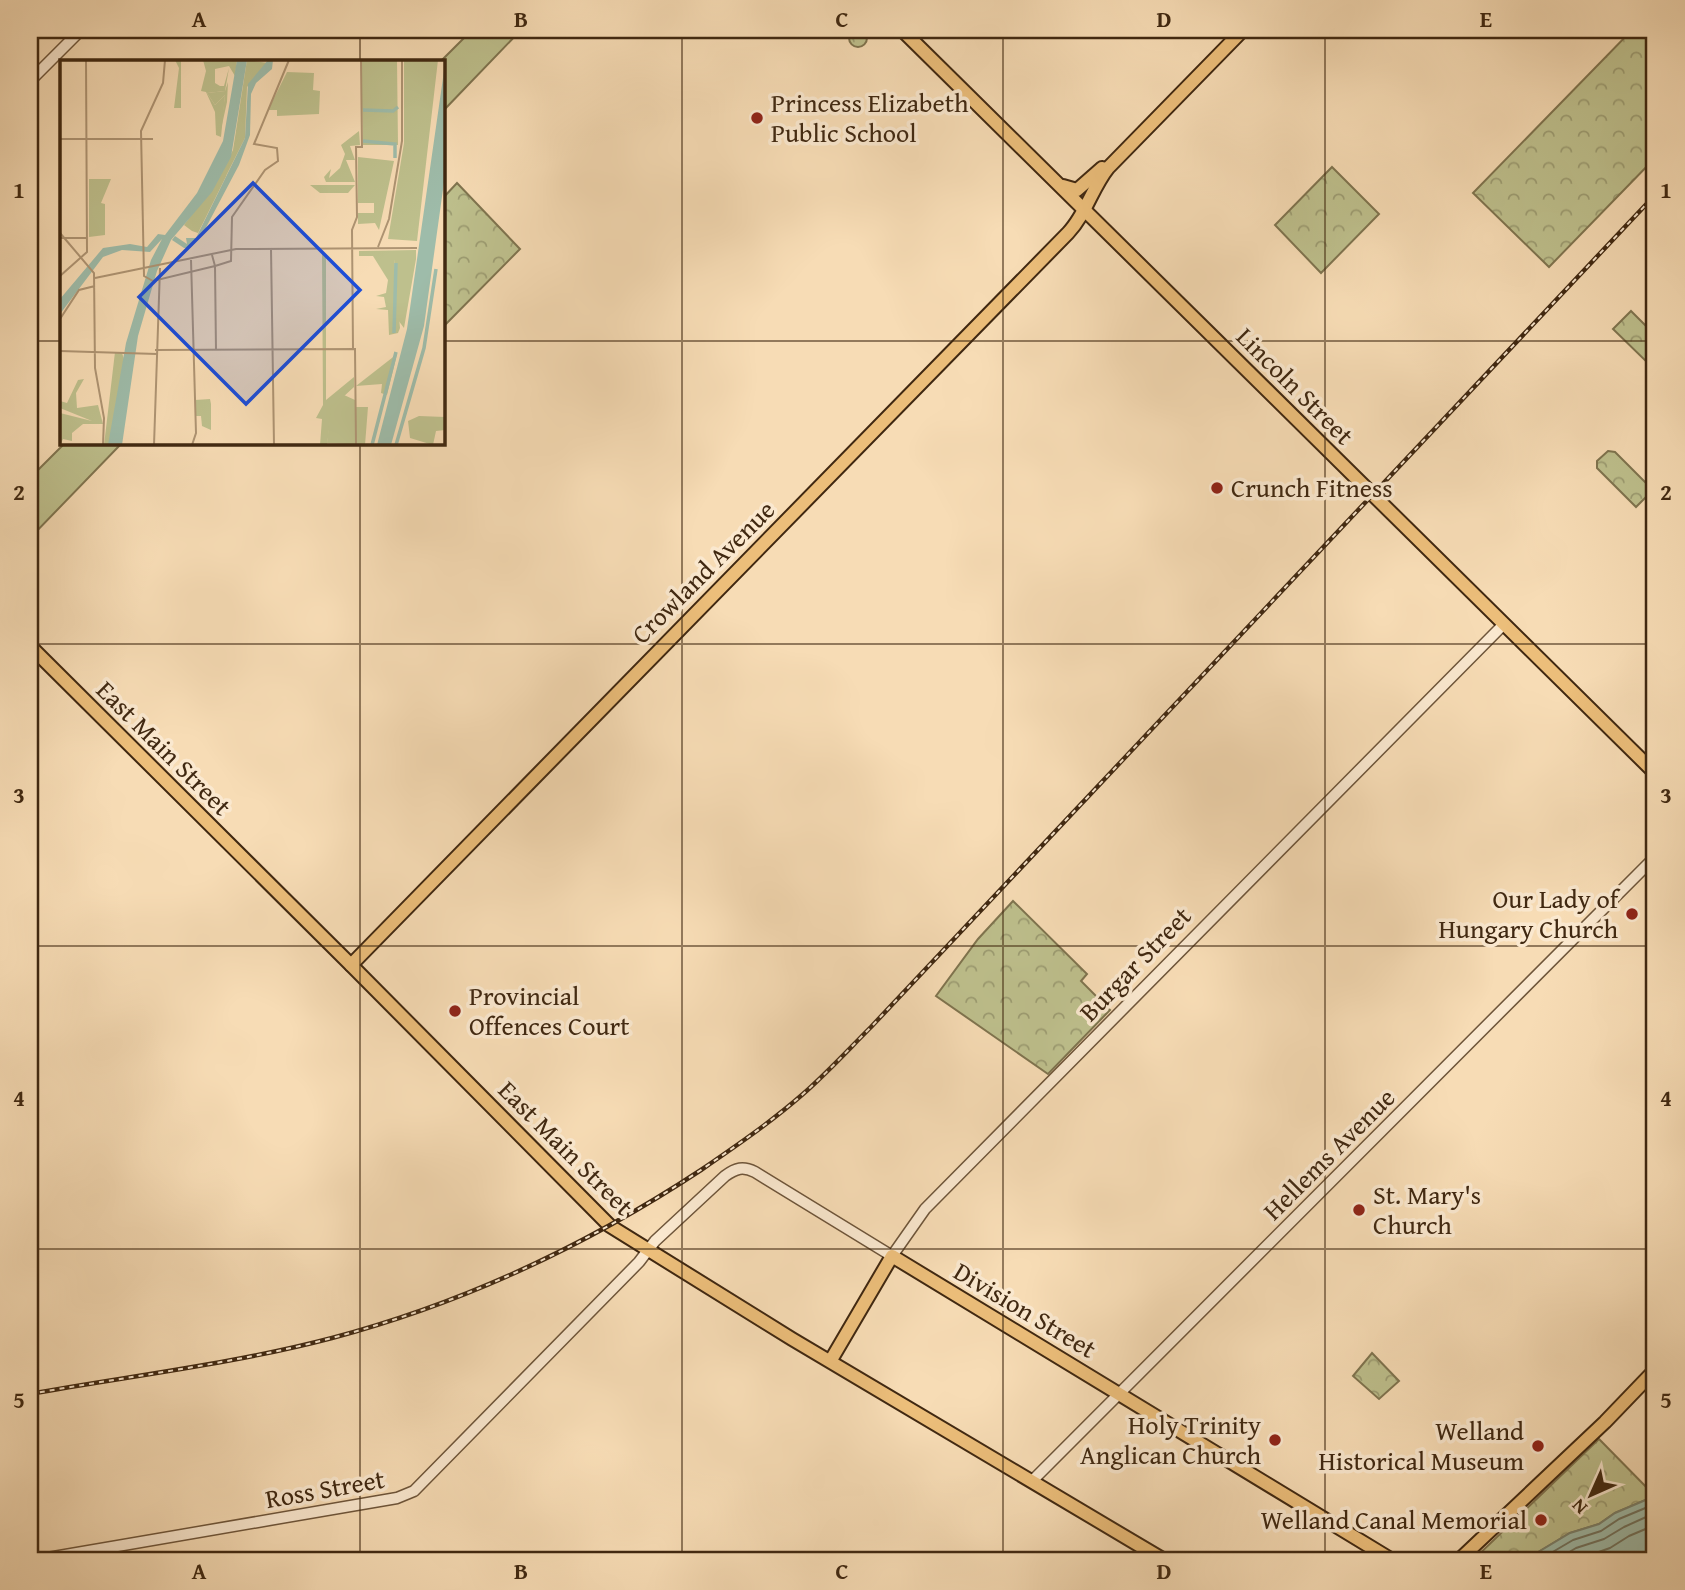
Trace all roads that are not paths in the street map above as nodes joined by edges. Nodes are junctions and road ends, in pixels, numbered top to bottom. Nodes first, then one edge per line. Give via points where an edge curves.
1 (81, 30) edge
2 (902, 30) edge
3 (1243, 30) edge
4 (30, 81) edge
5 (1121, 153) junction
6 (1060, 185) junction
7 (1085, 210) junction
8 (1111, 236) junction
9 (1054, 247) junction
10 (1504, 624) junction
11 (30, 646) edge
12 (1655, 774) edge
13 (1655, 857) edge
14 (351, 965) junction
15 (648, 1250) junction
16 (892, 1256) junction
17 (781, 1331) junction
18 (844, 1335) junction
19 (831, 1360) junction
20 (1655, 1370) edge
21 (1119, 1394) junction
22 (1032, 1481) junction
23 (36, 1560) edge
24 (1164, 1560) edge
25 (1392, 1560) edge
26 (1460, 1560) edge

1 - 4 street
2 - 6 main road, Lincoln Street
3 - 5 main road
5 - 6 main road via 1077,190
5 - 7 main road, Crowland Avenue via 1102,176
6 - 7 main road, Lincoln Street
7 - 8 main road, Lincoln Street
7 - 9 main road, Crowland Avenue
8 - 9 main road via 1088,224
8 - 10 main road, Lincoln Street
9 - 14 main road, Crowland Avenue
10 - 12 main road, Lincoln Street
10 - 16 street, Burgar Street via 925,1209
11 - 14 main road, East Main Street
13 - 21 street, Hellems Avenue
14 - 15 main road, East Main Street via 596,1213
15 - 16 street, Division Street via 725,1176 743,1168
15 - 17 main road, East Main Street
15 - 23 street, Ross Street via 422,1484 406,1495
16 - 18 main road, Burgar Street
16 - 21 main road, Division Street
17 - 18 main road via 821,1349
17 - 19 main road, East Main Street
18 - 19 main road, Burgar Street
19 - 22 main road, East Main Street
20 - 26 main road
21 - 22 street, Hellems Avenue
21 - 25 main road, Division Street
22 - 24 main road, East Main Street

